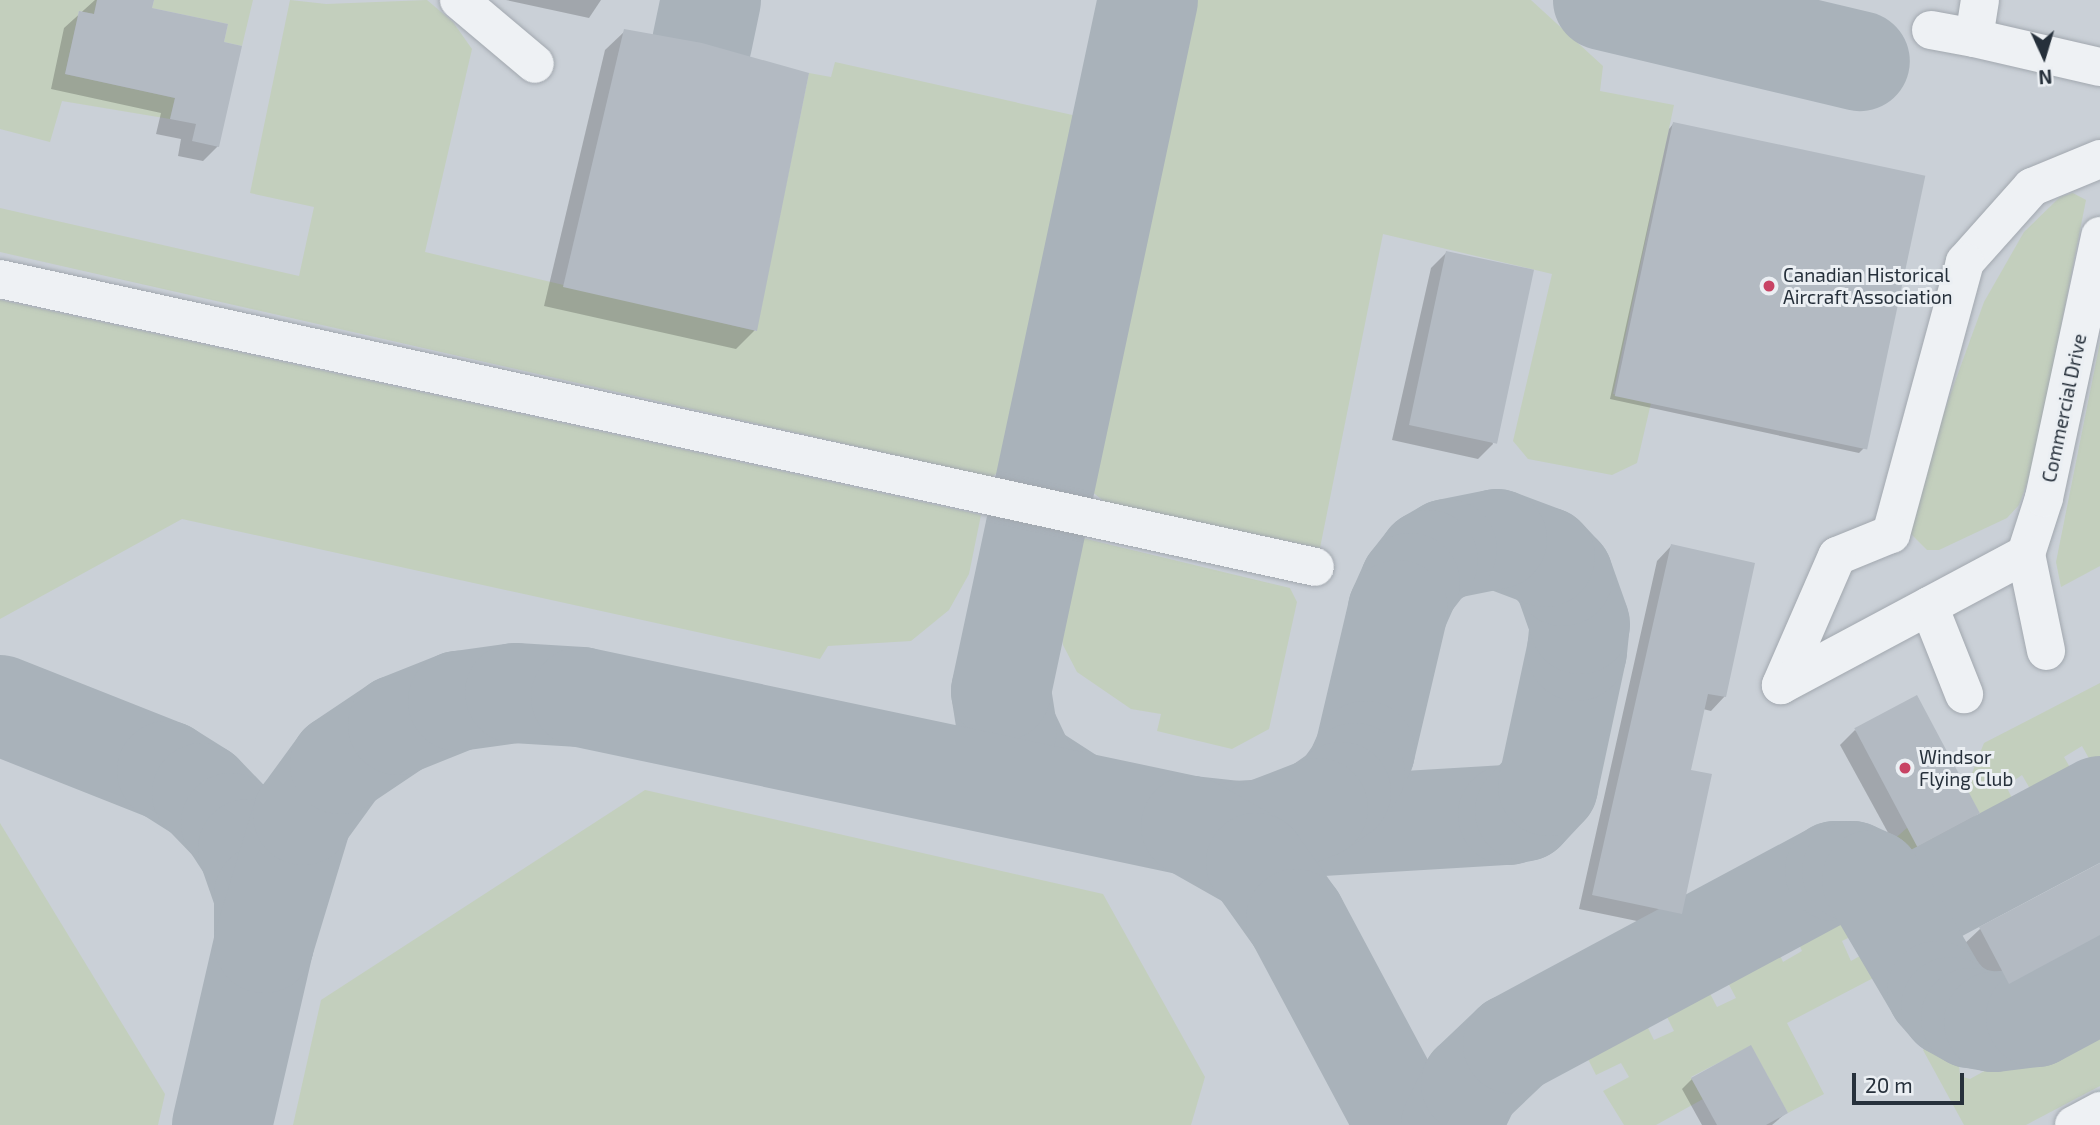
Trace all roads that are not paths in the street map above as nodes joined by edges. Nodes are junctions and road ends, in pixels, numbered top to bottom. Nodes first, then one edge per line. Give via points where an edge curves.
1 (459, 0) edge
2 (1980, 0) edge
3 (1931, 30) dead end
4 (1974, 38) junction
5 (535, 64) dead end
6 (2100, 67) edge
7 (2100, 159) edge
8 (2100, 236) edge
9 (0, 279) edge
10 (2026, 554) junction
11 (1315, 568) dead end
12 (1929, 606) junction
13 (2046, 651) dead end
14 (1964, 694) dead end
15 (2100, 1111) edge
16 (2074, 1125) edge

1 - 5 street
2 - 4 street
3 - 4 street
4 - 6 street
7 - 12 street via 2032,187 1965,262 1891,534 1837,556 1781,685
8 - 10 street, Commercial Drive via 2045,498
9 - 11 street
10 - 12 street
10 - 13 street
12 - 14 street
15 - 16 street

